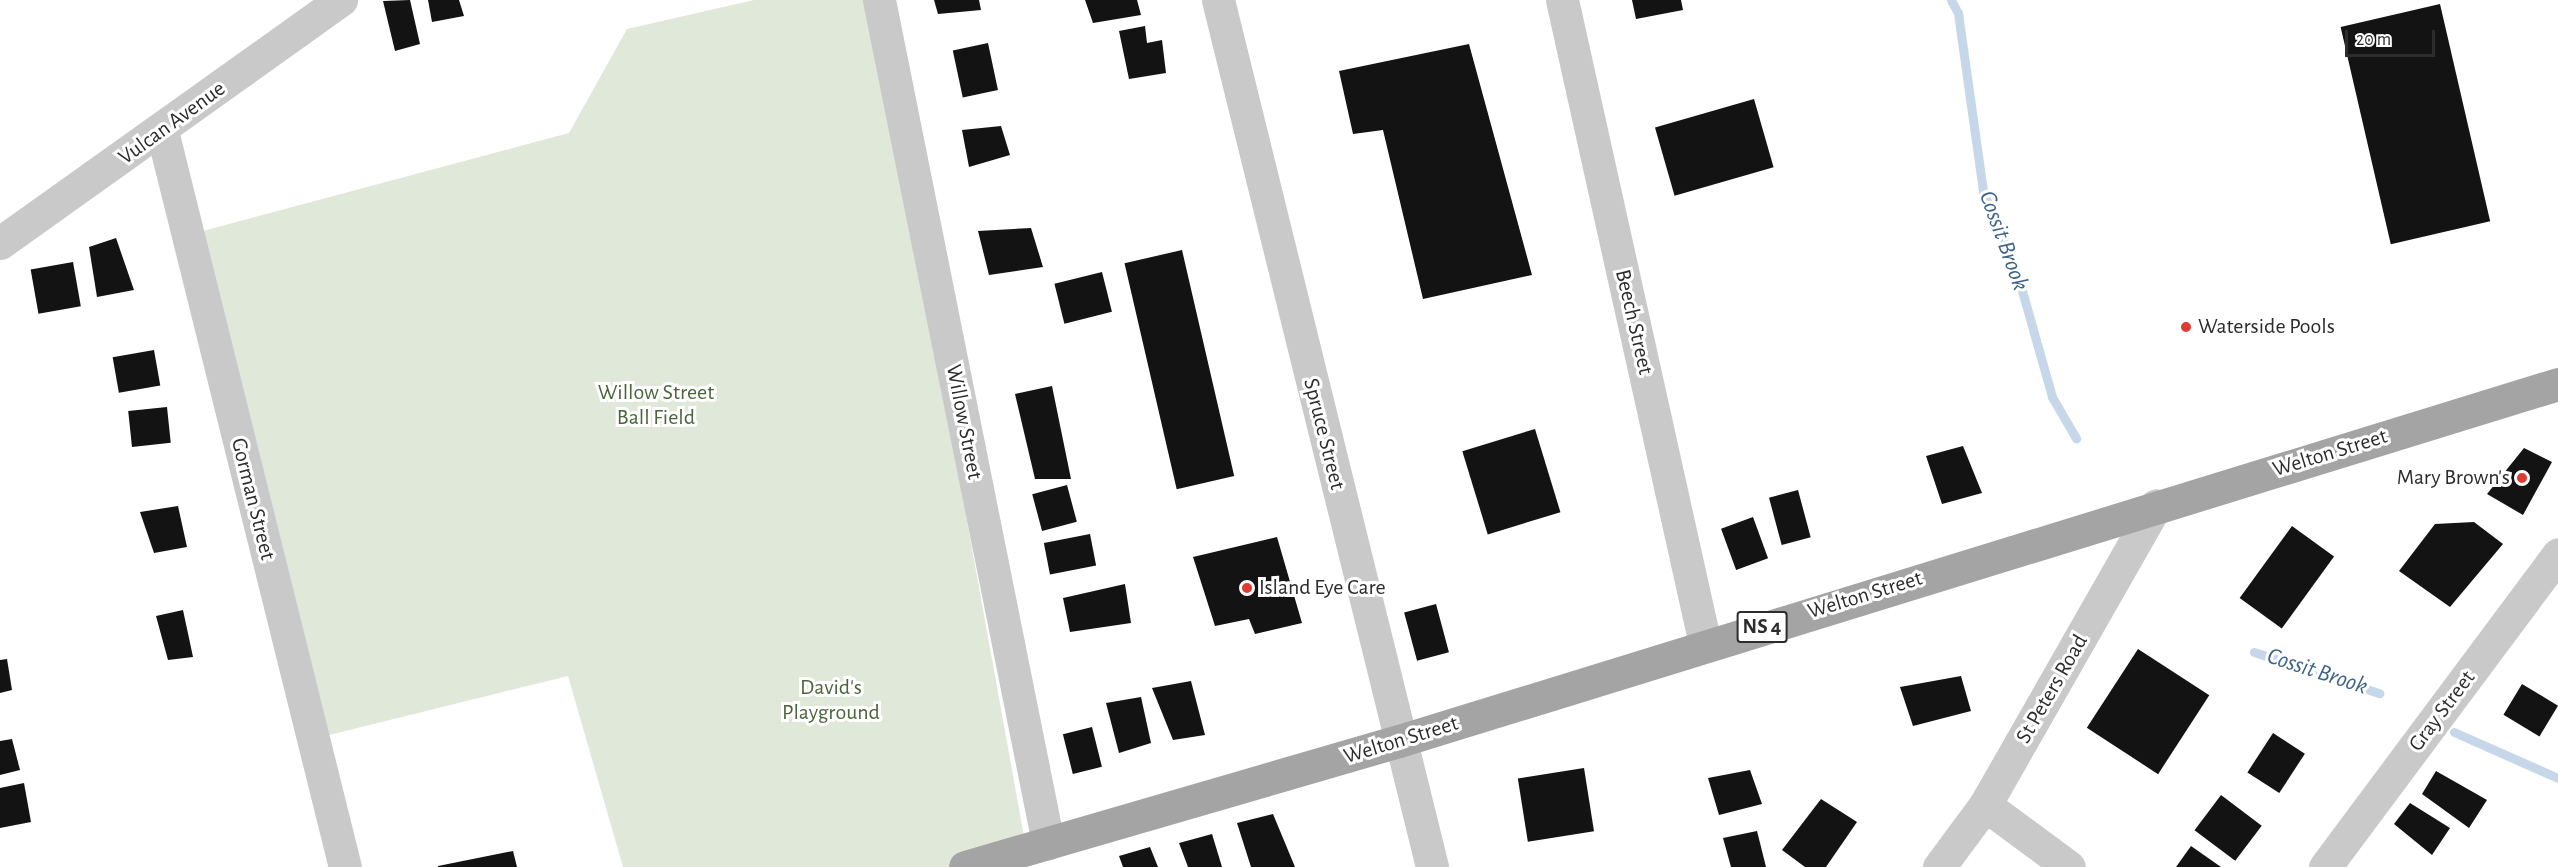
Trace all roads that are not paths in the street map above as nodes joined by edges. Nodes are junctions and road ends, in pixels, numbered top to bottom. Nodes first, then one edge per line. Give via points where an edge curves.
1 (341, 0) edge
2 (879, 0) edge
3 (1218, 0) edge
4 (1562, 0) edge
5 (162, 132) junction
6 (0, 243) edge
7 (2558, 384) edge
8 (2156, 505) junction
9 (2558, 554) edge
10 (1705, 644) junction
11 (1400, 741) junction
12 (1985, 805) junction
13 (1037, 853) edge
14 (345, 867) edge
15 (964, 867) edge
16 (1432, 867) edge
17 (1939, 867) edge
18 (2069, 867) edge
19 (2325, 867) edge

1 - 5 street, Vulcan Avenue
2 - 13 street, Willow Street
3 - 11 street, Spruce Street
4 - 10 street, Beech Street
5 - 6 street, Vulcan Avenue
5 - 14 street, Gorman Street
7 - 8 main road, Welton Street / NS 4
8 - 10 main road, Welton Street / NS 4
8 - 12 street, St Peters Road
9 - 19 street, Gray Street
10 - 11 main road, Welton Street / NS 4
11 - 13 main road, Welton Street / NS 4
11 - 16 street, Spruce Street
12 - 17 street, St Peters Road
12 - 18 street
13 - 15 main road, Welton Street / NS 4

